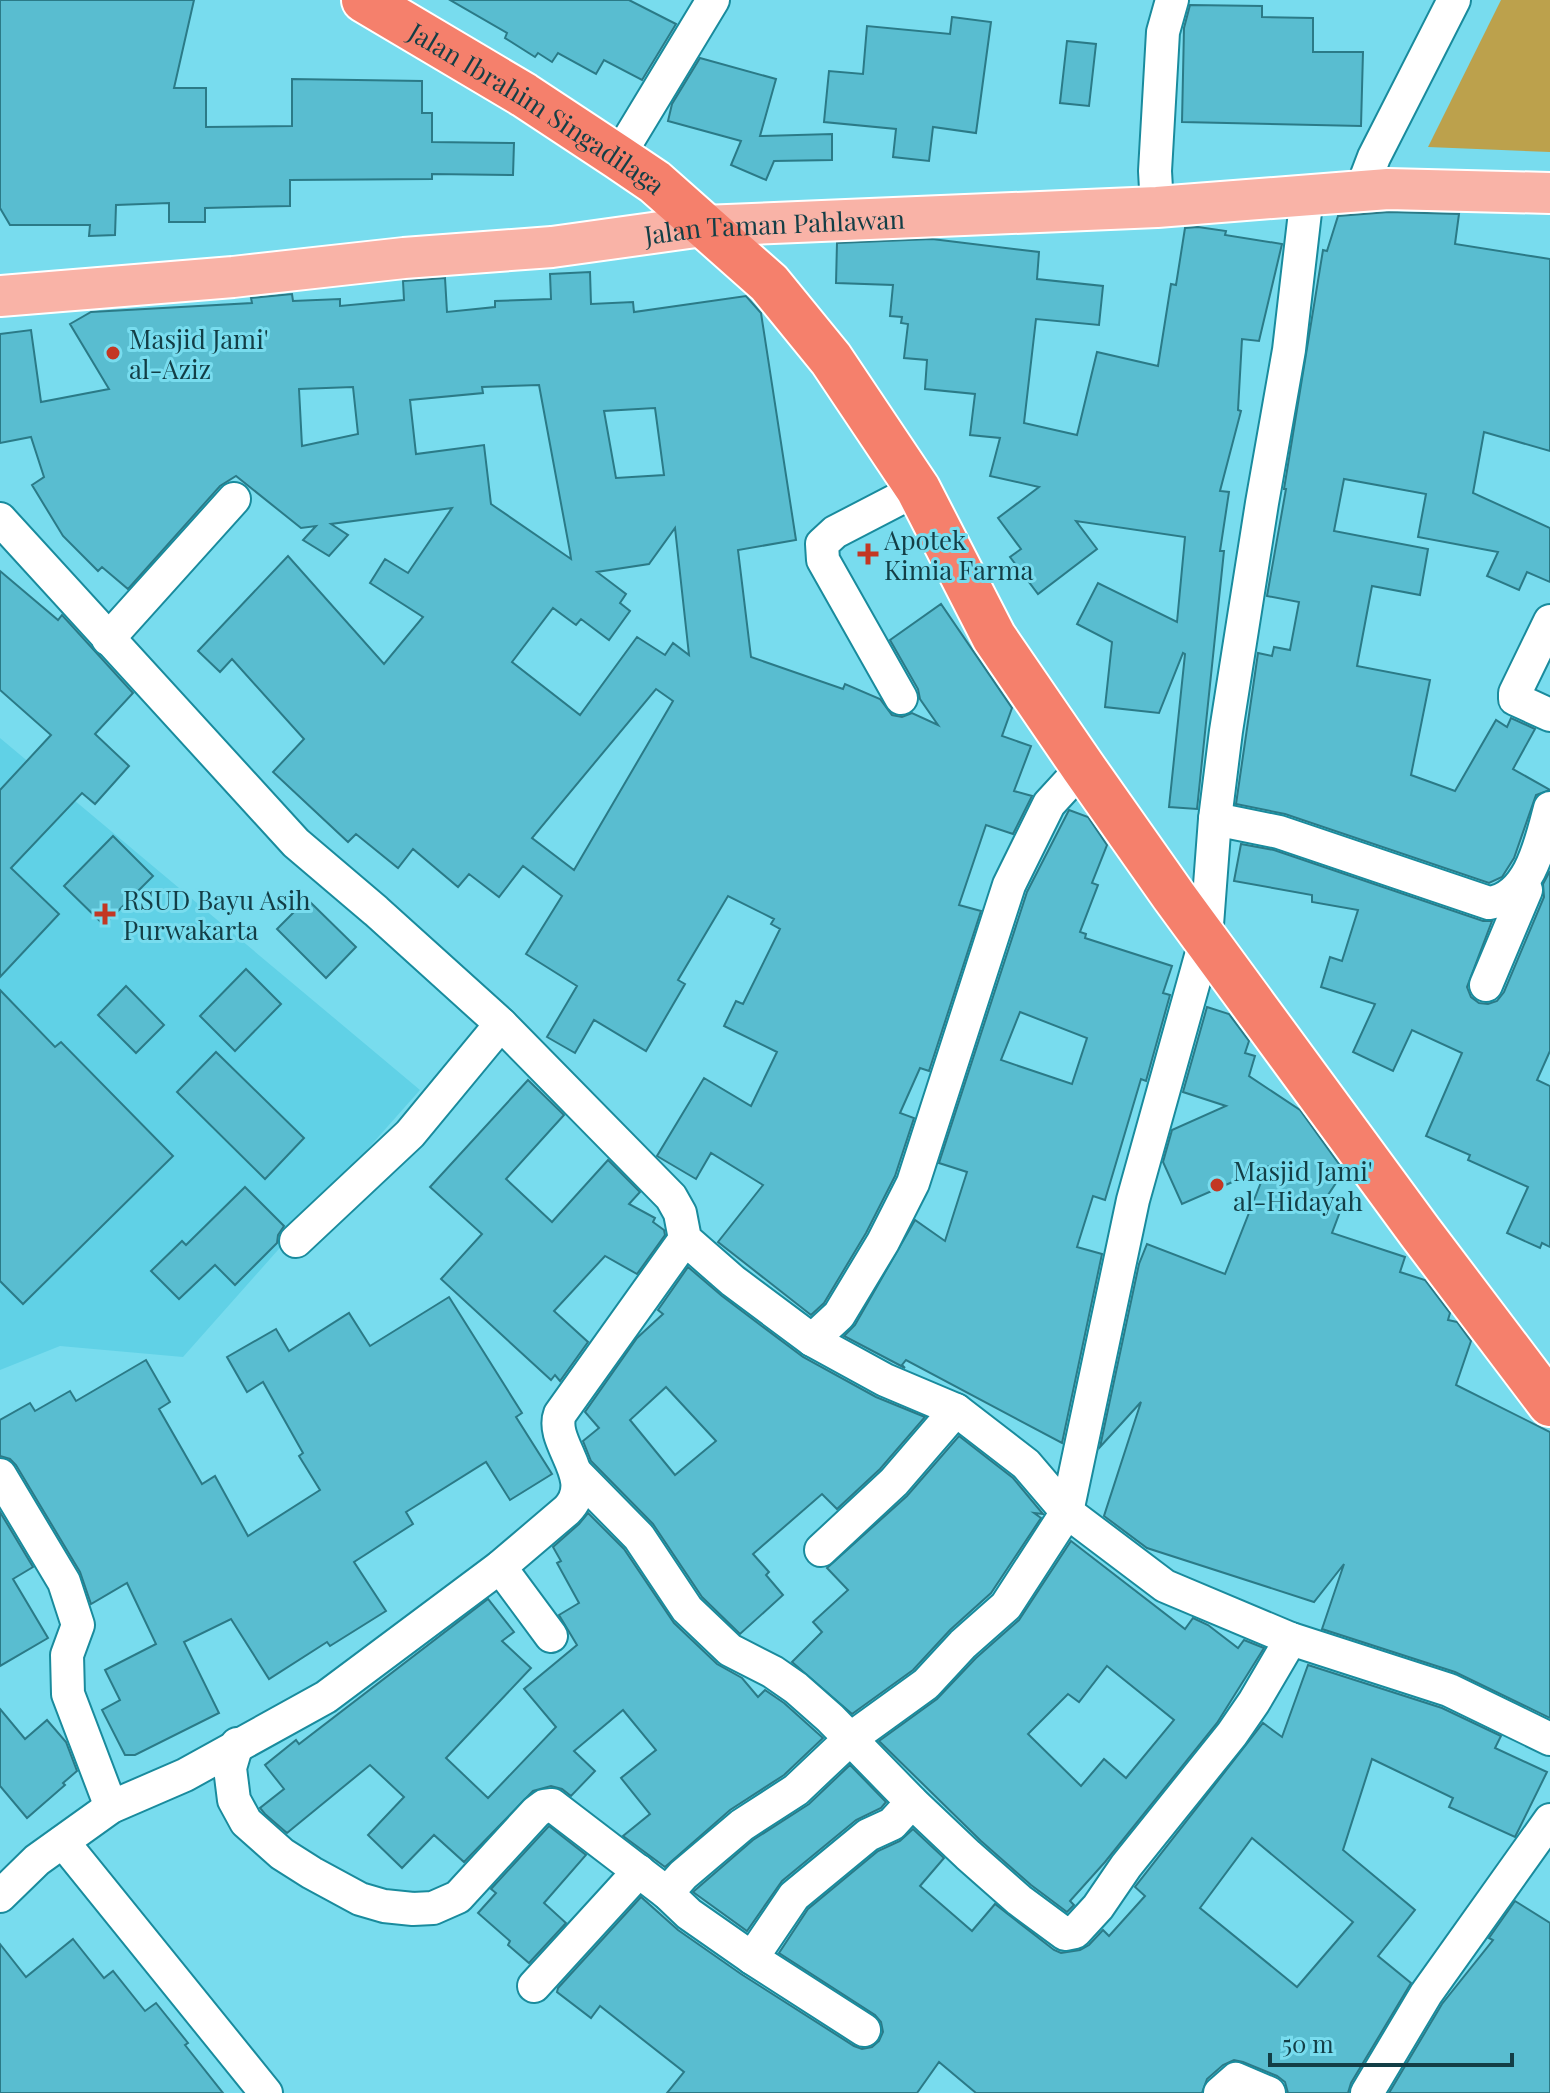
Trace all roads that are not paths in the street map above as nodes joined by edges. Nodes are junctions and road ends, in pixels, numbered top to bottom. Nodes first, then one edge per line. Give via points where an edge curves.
1 (364, 0) edge
2 (713, 0) edge
3 (1172, 0) edge
4 (1454, 0) edge
5 (618, 157) junction
6 (1361, 191) junction
7 (1550, 193) edge
8 (1307, 195) junction
9 (1157, 207) junction
10 (703, 226) junction
11 (0, 296) edge
12 (918, 489) junction
13 (234, 499) dead end
14 (0, 519) edge
15 (1550, 621) edge
16 (108, 639) junction
17 (901, 698) dead end
18 (1550, 715) edge
19 (1083, 767) junction
20 (1550, 808) edge
21 (1215, 819) junction
22 (1531, 893) edge
23 (1206, 938) junction
24 (1486, 985) dead end
25 (501, 1024) junction
26 (685, 1239) junction
27 (296, 1241) dead end
28 (812, 1340) junction
29 (1550, 1404) edge
30 (956, 1410) junction
31 (577, 1474) junction
32 (0, 1475) edge
33 (1067, 1512) junction
34 (821, 1550) dead end
35 (500, 1567) junction
36 (551, 1636) dead end
37 (1291, 1639) junction
38 (850, 1739) junction
39 (1550, 1739) edge
40 (237, 1744) junction
41 (912, 1802) junction
42 (111, 1807) junction
43 (1550, 1820) edge
44 (63, 1842) junction
45 (639, 1871) junction
46 (667, 1893) junction
47 (0, 1896) edge
48 (752, 1958) junction
49 (534, 1986) dead end
50 (864, 2030) dead end
51 (266, 2093) edge
52 (1220, 2093) edge
53 (1269, 2093) edge
54 (1367, 2093) edge

1 - 5 highway, Jalan Ibrahim Singadilaga
2 - 5 street
3 - 9 street via 1163,32
4 - 6 street
5 - 10 highway, Jalan Ibrahim Singadilaga
6 - 7 main road, Jalan Taman Pahlawan
6 - 8 main road, Jalan Taman Pahlawan
8 - 9 main road, Jalan Taman Pahlawan
8 - 21 street via 1289,350
9 - 10 main road, Jalan Taman Pahlawan
10 - 11 main road, Jalan Taman Pahlawan via 552,247
10 - 12 highway, Jalan Ibrahim Singadilaga via 769,283 831,359
12 - 17 street via 822,544 823,560
12 - 19 highway, Jalan Ibrahim Singadilaga via 994,637
13 - 16 street
14 - 16 street
15 - 18 street via 1515,693 1515,699
16 - 25 street via 296,843
19 - 23 highway, Jalan Ibrahim Singadilaga
19 - 28 street via 1049,804 1009,885 913,1183 839,1315
20 - 22 street
21 - 22 street via 1279,832 1489,903
21 - 23 street
22 - 24 street
23 - 29 highway, Jalan Ibrahim Singadilaga
23 - 33 street via 1133,1200
25 - 26 street via 671,1197
25 - 27 street via 410,1134
26 - 28 street
26 - 31 street via 560,1414 557,1425
28 - 30 street via 885,1380
30 - 33 street via 1026,1464
30 - 34 street via 894,1482
31 - 35 street via 574,1503
31 - 38 street via 639,1537 687,1609 730,1650 796,1688
32 - 42 street via 64,1582 78,1625 67,1655 68,1694
33 - 37 street via 1165,1586
33 - 38 street via 1006,1606 926,1684
35 - 36 street
35 - 40 street via 326,1697
37 - 39 street via 1449,1690
37 - 41 street via 1232,1734 1075,1932 1065,1934 1019,1900
38 - 41 street
38 - 46 street via 796,1790 742,1825
40 - 42 street via 185,1775
40 - 45 street via 230,1768 234,1800 246,1822 282,1854 360,1899 413,1909 433,1908 458,1897 536,1812 552,1805
41 - 48 street via 892,1824 868,1835 794,1896
42 - 44 street
43 - 54 street via 1426,1994
44 - 47 street
44 - 51 street
45 - 46 street
45 - 49 street
46 - 48 street
48 - 50 street
52 - 53 street via 1236,2079

